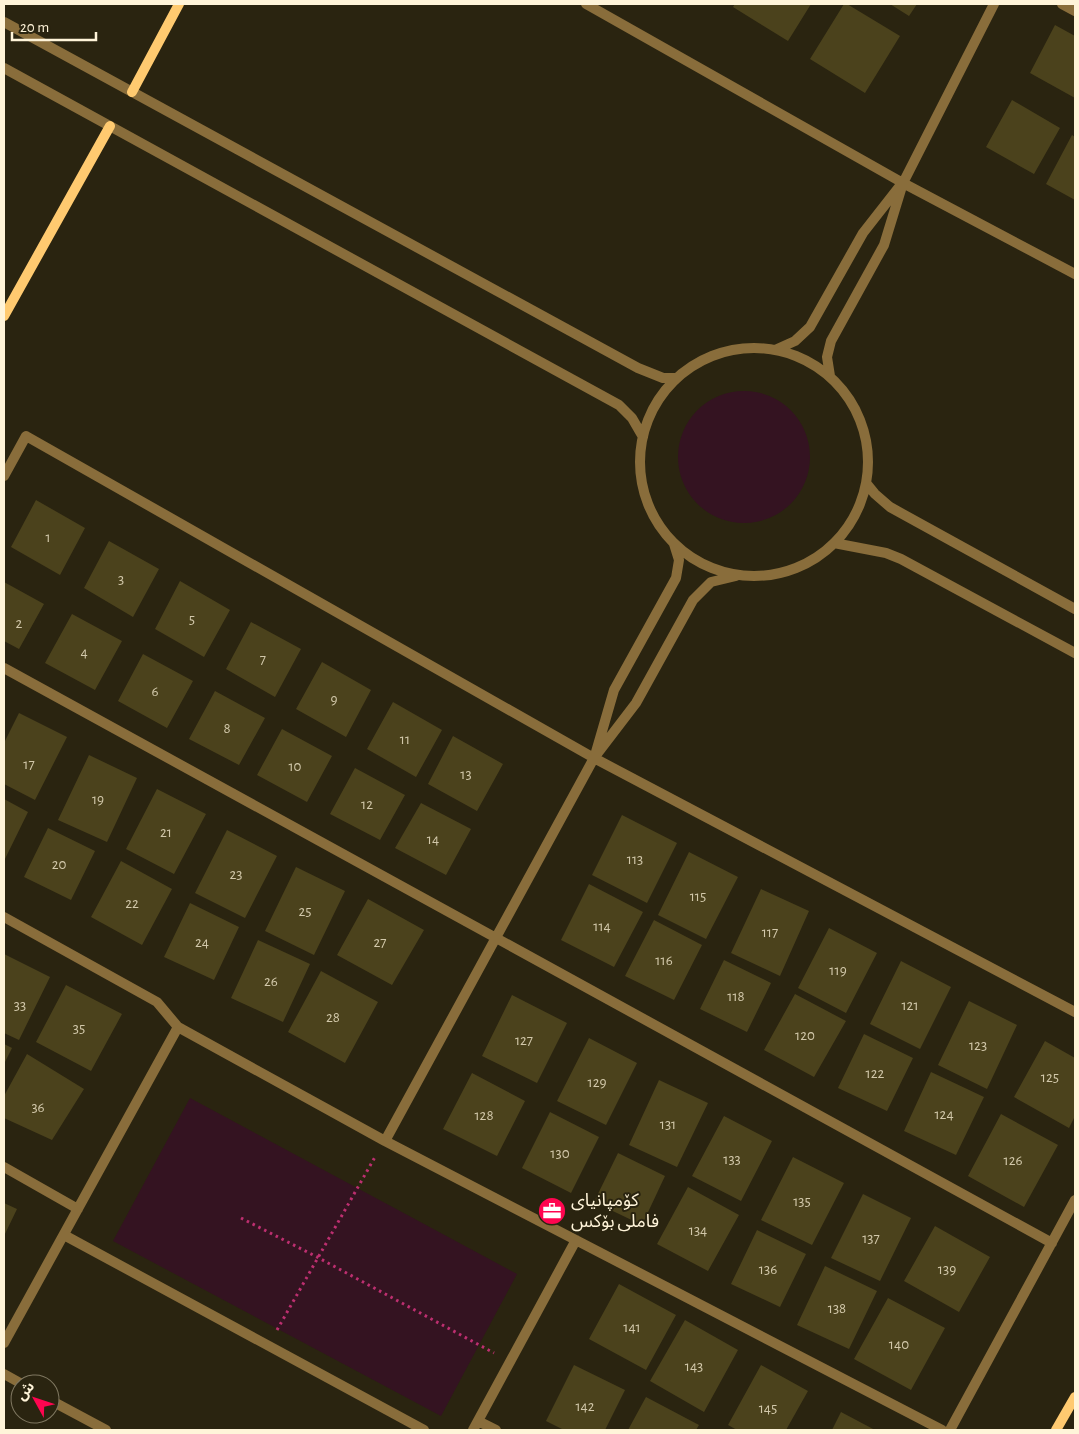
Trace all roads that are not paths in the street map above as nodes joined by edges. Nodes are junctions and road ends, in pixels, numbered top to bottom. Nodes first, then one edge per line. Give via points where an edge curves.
1 (179, 4) edge
2 (586, 4) edge
3 (994, 4) edge
4 (1062, 4) edge
5 (1075, 11) edge
6 (4, 22) edge
7 (4, 68) edge
8 (132, 92) junction
9 (110, 126) junction
10 (903, 182) junction
11 (1075, 274) edge
12 (4, 316) edge
13 (775, 350) junction
14 (830, 376) junction
15 (676, 378) junction
16 (643, 437) junction
17 (4, 476) edge
18 (866, 483) junction
19 (834, 543) junction
20 (674, 544) junction
21 (738, 575) junction
22 (1075, 609) edge
23 (1075, 653) edge
24 (4, 668) edge
25 (594, 758) junction
26 (4, 917) edge
27 (495, 939) junction
28 (1075, 1012) edge
29 (178, 1027) junction
30 (384, 1141) junction
31 (4, 1167) edge
32 (1075, 1200) edge
33 (78, 1209) junction
34 (64, 1235) junction
35 (576, 1240) junction
36 (1052, 1242) junction
37 (4, 1343) edge
38 (1075, 1397) edge
39 (60, 1405) edge
40 (478, 1420) junction
41 (106, 1430) edge
42 (424, 1430) edge
43 (473, 1430) edge
44 (496, 1430) edge
45 (942, 1430) edge
46 (950, 1430) edge
47 (1056, 1430) edge

1 - 8 street
2 - 10 street
3 - 10 street
4 - 5 street
6 - 8 street
7 - 9 street
8 - 15 street via 638,368 663,378
9 - 12 street
9 - 16 street via 619,405 632,418
10 - 11 street
10 - 13 street via 863,233 810,327 796,341
10 - 14 street via 884,244 831,341 827,357
13 - 14 street via 804,360
13 - 15 street via 740,349 706,358
14 - 18 street via 849,398 862,425 868,454
15 - 16 street via 655,405
16 - 20 street via 640,476 651,513
17 - 25 street via 26,436
18 - 19 street via 849,525
18 - 22 street via 890,507
19 - 21 street via 814,559 790,570 764,576
19 - 23 street via 901,559
20 - 21 street via 703,565
20 - 25 street via 679,560 676,578 614,690
21 - 25 street via 711,582 693,600 636,703
24 - 27 street
25 - 27 street
25 - 28 street
26 - 29 street via 158,1002
27 - 30 street
27 - 36 street
29 - 30 street
29 - 33 street
30 - 35 street
31 - 33 street
32 - 36 street
33 - 34 street
34 - 37 street
34 - 42 street
35 - 40 street
35 - 45 street
36 - 46 street
38 - 47 street
39 - 41 street
40 - 43 street
40 - 44 street

